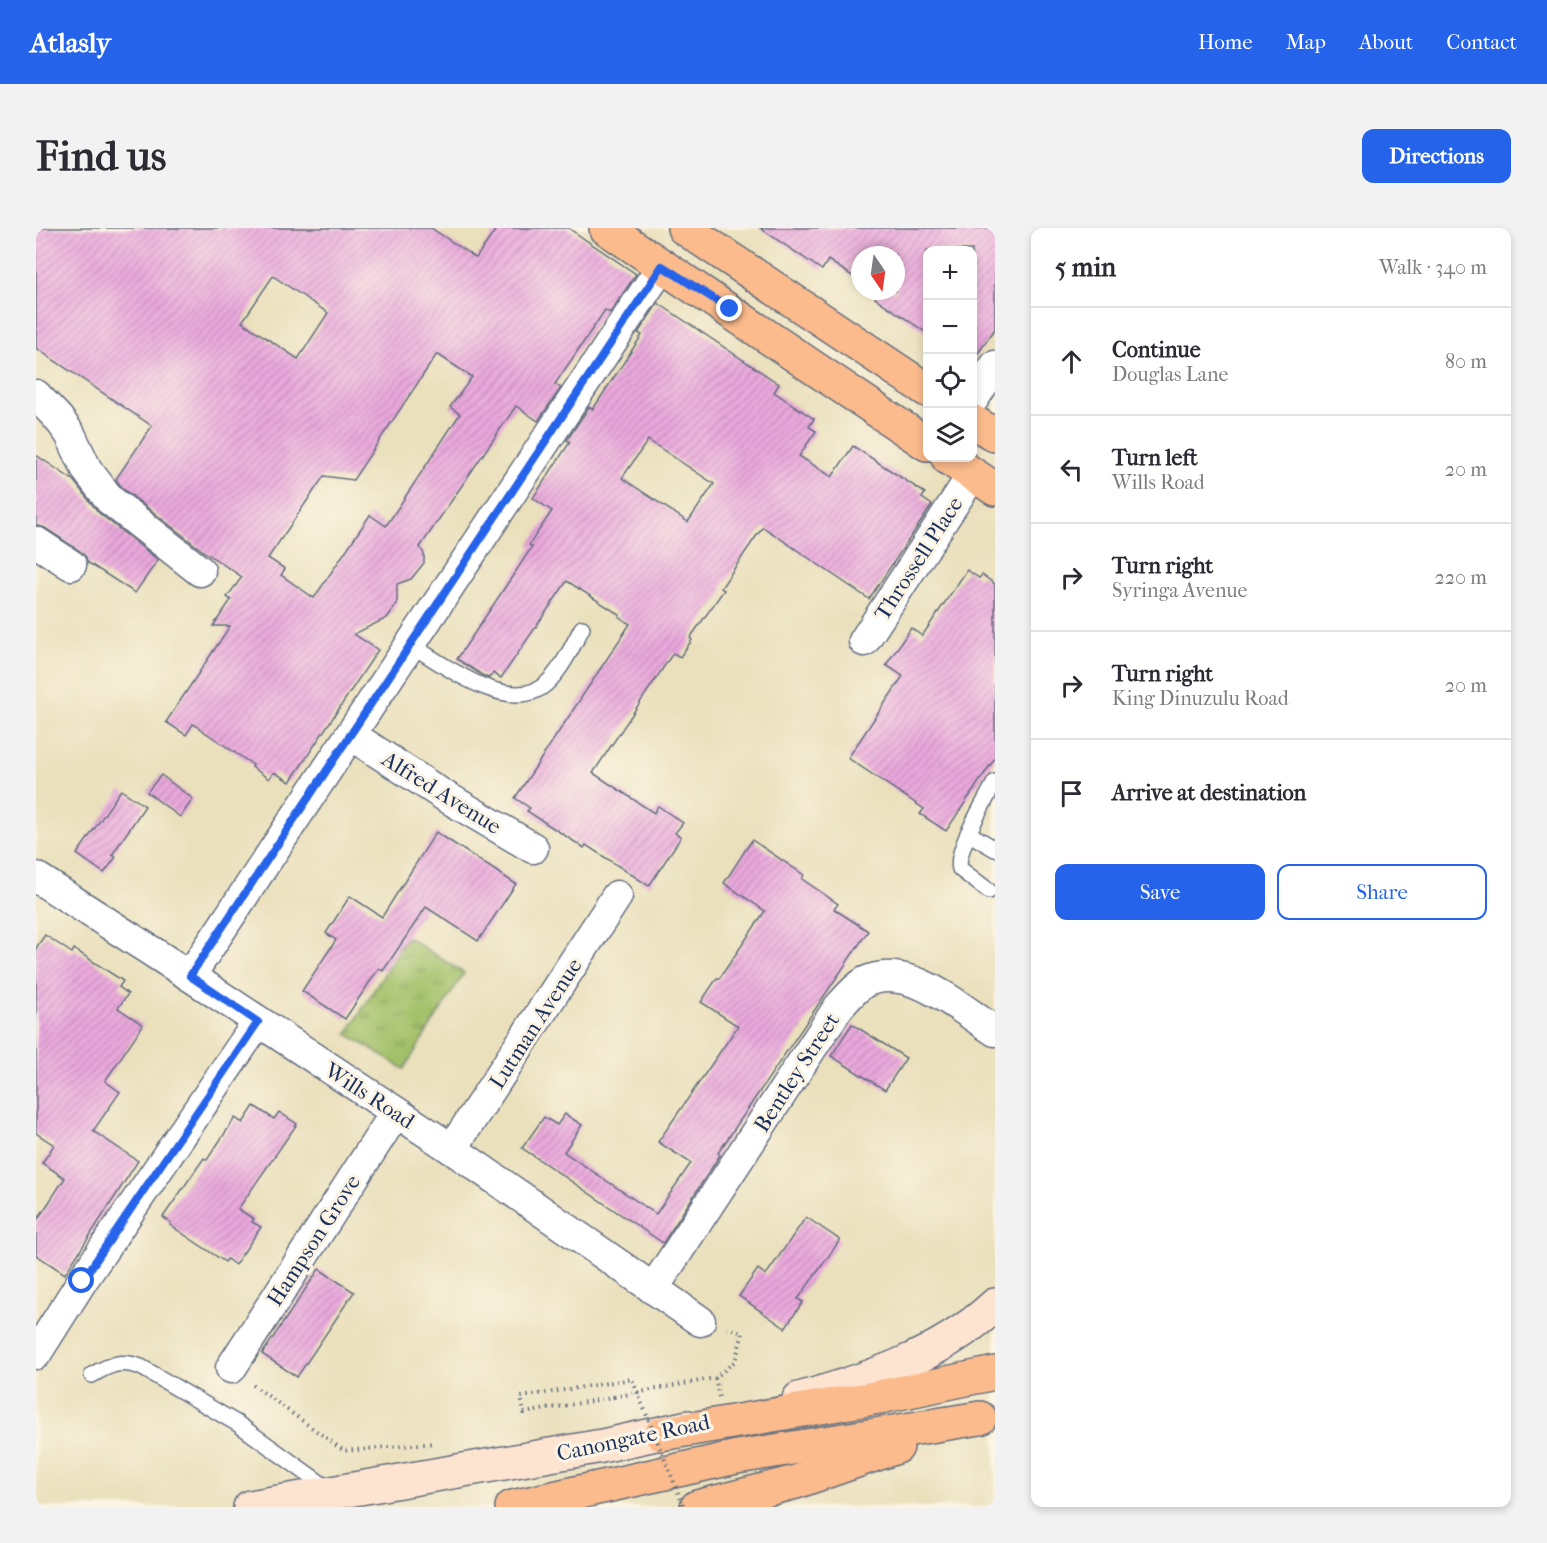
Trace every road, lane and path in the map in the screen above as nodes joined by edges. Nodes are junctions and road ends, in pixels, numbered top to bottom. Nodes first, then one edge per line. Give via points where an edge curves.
1 (606, 228) edge
2 (684, 228) edge
3 (662, 266) junction
4 (995, 366) edge
5 (923, 387) edge
6 (977, 393) edge
7 (36, 395) edge
8 (977, 423) edge
9 (995, 435) edge
10 (923, 441) edge
11 (972, 473) edge
12 (36, 542) edge
13 (71, 565) dead end
14 (200, 571) dead end
15 (582, 628) dead end
16 (864, 641) dead end
17 (411, 645) junction
18 (351, 735) junction
19 (995, 782) edge
20 (968, 833) junction
21 (533, 848) dead end
22 (995, 849) edge
23 (41, 890) edge
24 (989, 891) dead end
25 (617, 896) dead end
26 (190, 976) junction
27 (258, 1022) junction
28 (995, 1031) edge
29 (396, 1112) junction
30 (452, 1149) junction
31 (653, 1288) junction
32 (995, 1305) edge
33 (700, 1321) joint
34 (36, 1354) edge
35 (231, 1368) joint
36 (995, 1372) edge
37 (92, 1375) dead end
38 (715, 1378) junction
39 (721, 1402) dead end
40 (988, 1416) edge
41 (651, 1422) junction
42 (435, 1443) dead end
43 (332, 1492) junction
44 (250, 1507) edge
45 (512, 1507) edge
46 (684, 1507) edge
47 (697, 1507) edge

1 - 3 main road
2 - 5 main road
3 - 10 main road
3 - 17 street
4 - 6 street
7 - 14 street via 70,434 87,470 110,500
8 - 9 main road
11 - 16 street, Throssell Place
12 - 13 street
15 - 17 lane via 565,661 546,684 512,695 483,687
17 - 18 street
18 - 21 street, Alfred Avenue
18 - 26 street
19 - 20 lane
20 - 22 lane
20 - 24 lane via 959,859 960,869
23 - 26 street, Wills Road
25 - 30 street, Lutman Avenue
26 - 27 street, Wills Road
27 - 29 street, Wills Road
27 - 34 street
28 - 31 street, Bentley Street via 922,984 893,976 864,983 838,1008
29 - 30 street, Wills Road
29 - 35 street, Hampson Grove
30 - 31 street, Wills Road
31 - 33 street, Wills Road
32 - 41 street, Canongate Road via 932,1351 872,1377 796,1400
33 - 38 path via 743,1333 735,1360
35 - 42 path via 344,1451
36 - 41 main road via 880,1397
37 - 43 lane via 116,1363 141,1367 238,1424
38 - 39 path
38 - 46 path, bridge via 695,1382 649,1390 637,1392 626,1395 524,1413 521,1396 633,1379 635,1386 638,1393
40 - 45 main road via 737,1457
40 - 47 main road via 796,1482
41 - 43 street, Canongate Road via 602,1446
43 - 44 street, Canongate Road

